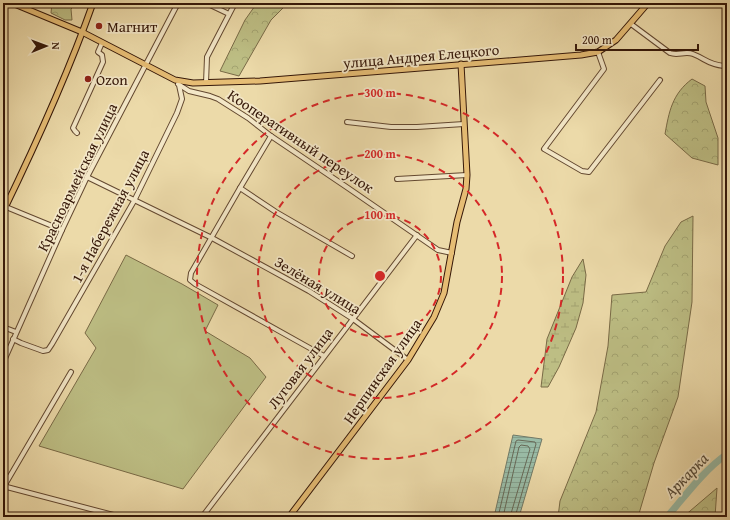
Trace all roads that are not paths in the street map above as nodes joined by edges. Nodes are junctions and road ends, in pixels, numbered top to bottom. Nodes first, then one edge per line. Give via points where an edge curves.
1 (12, 3) edge
2 (93, 3) edge
3 (178, 3) edge
4 (206, 3) edge
5 (235, 3) edge
6 (648, 3) edge
7 (229, 14) junction
8 (631, 24) junction
9 (82, 32) junction
10 (102, 43) junction
11 (598, 52) junction
12 (727, 63) edge
13 (461, 64) junction
14 (146, 66) junction
15 (660, 80) dead end
16 (177, 82) junction
17 (206, 83) junction
18 (348, 122) dead end
19 (464, 124) junction
20 (77, 133) dead end
21 (271, 136) junction
22 (467, 176) junction
23 (87, 177) junction
24 (396, 179) dead end
25 (240, 188) junction
26 (134, 201) junction
27 (4, 208) edge
28 (62, 230) junction
29 (417, 235) junction
30 (212, 238) junction
31 (452, 253) junction
32 (352, 256) dead end
33 (353, 319) junction
34 (3, 327) edge
35 (16, 332) junction
36 (14, 339) junction
37 (324, 356) junction
38 (408, 360) junction
39 (3, 364) edge
40 (71, 372) dead end
41 (3, 487) edge
42 (121, 517) edge
43 (202, 517) edge
44 (289, 517) edge

1 - 9 main road
2 - 9 main road
3 - 14 street, Красноармейская улица
4 - 7 street
5 - 7 street
6 - 8 main road, улица Андрея Елецкого
7 - 17 street via 207,57
8 - 11 main road, улица Андрея Елецкого via 616,40
8 - 12 street via 670,53 692,54 712,65 724,66
9 - 10 main road
9 - 27 main road via 39,135
10 - 14 main road
10 - 20 street via 98,52 102,55 103,62 74,128 74,132
11 - 13 main road, улица Андрея Елецкого
11 - 15 street via 604,69 544,149 582,171 588,172
13 - 17 main road, улица Андрея Елецкого
13 - 19 main road, Нерпинская улица
14 - 16 main road
14 - 23 street, Красноармейская улица
16 - 17 main road, улица Андрея Елецкого
16 - 21 street, Кооперативный переулок via 189,92 218,99
16 - 26 street, 1-я Набережная улица via 182,99 177,113
18 - 19 street via 391,127
19 - 22 main road, Нерпинская улица
21 - 25 street
21 - 29 street, Кооперативный переулок
22 - 24 street
22 - 31 main road, Нерпинская улица
23 - 26 street, Зелёная улица
23 - 28 street, Красноармейская улица
25 - 30 street
25 - 32 street
26 - 30 street, Зелёная улица
26 - 36 street, 1-я Набережная улица via 48,350 43,351
27 - 28 street
28 - 35 street, Красноармейская улица
29 - 31 street, Кооперативный переулок via 438,250
29 - 33 street, Луговая улица
30 - 33 street, Зелёная улица via 309,291
30 - 37 street via 191,273 190,280
31 - 38 main road, Нерпинская улица via 439,305
33 - 37 street, Луговая улица
33 - 38 street, Зелёная улица
34 - 35 street
35 - 36 street, Красноармейская улица
36 - 39 street, Красноармейская улица
37 - 43 street, Луговая улица
38 - 44 main road, Нерпинская улица
40 - 41 street
41 - 42 street

